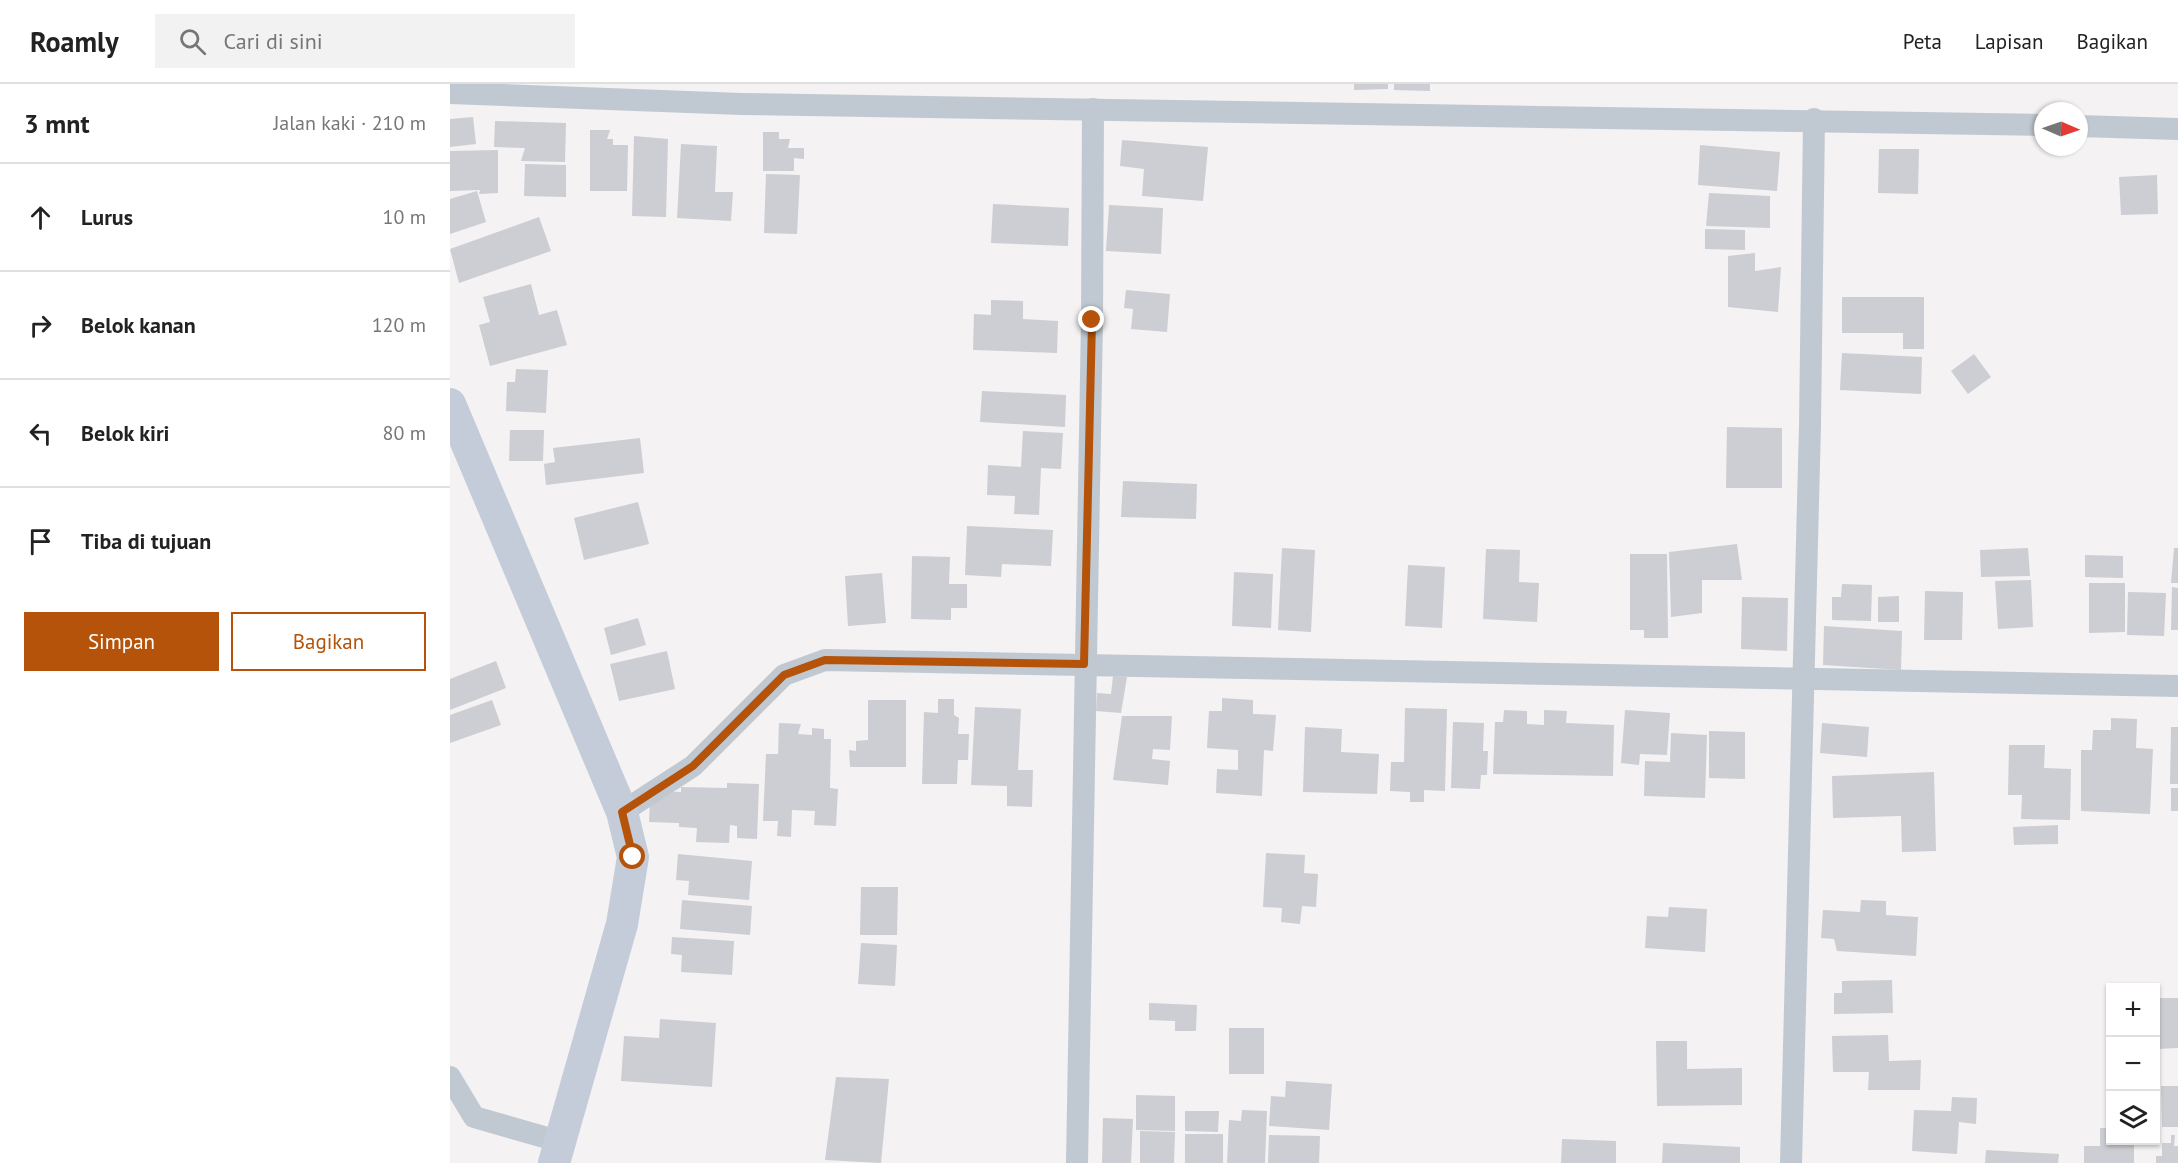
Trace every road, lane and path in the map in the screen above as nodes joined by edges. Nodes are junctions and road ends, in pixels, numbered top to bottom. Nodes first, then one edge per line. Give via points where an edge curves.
1 (450, 93) edge
2 (740, 94) edge
3 (1092, 109) junction
4 (1814, 119) junction
5 (2034, 125) edge
6 (2088, 126) edge
7 (2178, 129) edge
8 (450, 404) edge
9 (1084, 664) junction
10 (1804, 679) junction
11 (2178, 686) edge
12 (622, 812) junction
13 (450, 1077) edge
14 (556, 1152) edge
15 (1077, 1163) edge
16 (1791, 1163) edge

1 - 2 street
2 - 3 street
3 - 4 street
3 - 9 street via 1092,320
4 - 5 street
4 - 10 street
6 - 7 street
8 - 12 street
9 - 10 street
9 - 12 street via 825,660 803,666 784,675 693,766
9 - 15 street
10 - 11 street
10 - 16 street
12 - 14 street via 633,857 622,924
13 - 14 street via 474,1117

